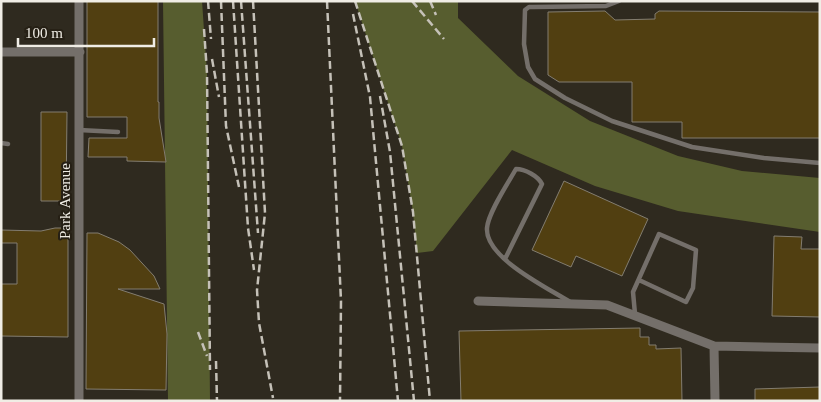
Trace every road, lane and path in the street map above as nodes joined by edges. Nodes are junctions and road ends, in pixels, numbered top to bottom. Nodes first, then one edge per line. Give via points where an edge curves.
1 (79, 1) edge
2 (619, 1) edge
3 (1, 52) edge
4 (80, 52) junction
5 (79, 130) junction
6 (118, 132) dead end
7 (1, 143) edge
8 (8, 144) dead end
9 (820, 163) edge
10 (505, 259) junction
11 (639, 280) junction
12 (478, 301) dead end
13 (574, 304) junction
14 (635, 316) junction
15 (714, 346) junction
16 (820, 348) edge
17 (79, 401) edge
18 (715, 401) edge

1 - 4 street, Park Avenue
2 - 9 lane via 606,6 529,7 525,10 524,44 528,67 535,78 565,98 612,121 692,147
3 - 4 street
4 - 5 street, Park Avenue
5 - 6 lane
5 - 17 street, Park Avenue
7 - 8 lane
10 - 10 lane via 489,241 487,228 516,169 521,169 540,178 542,184
10 - 13 lane
11 - 11 lane via 659,234 696,250 693,288 686,302
11 - 14 lane via 634,292
12 - 13 street
13 - 14 street via 607,305
14 - 15 street
15 - 16 street
15 - 18 street

